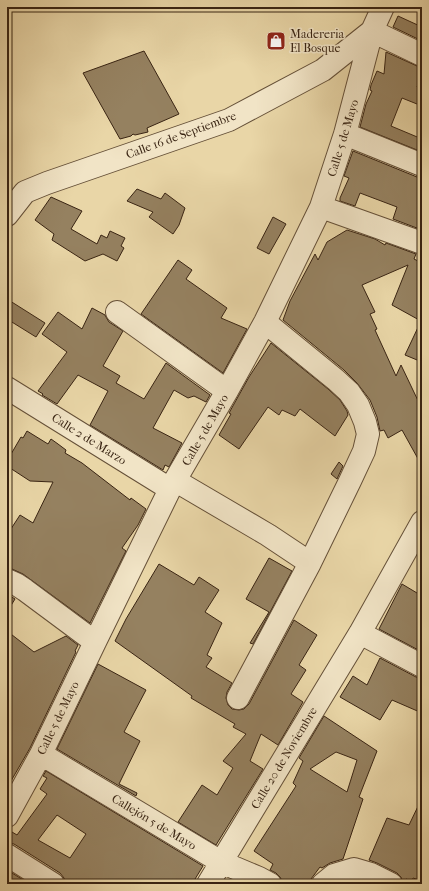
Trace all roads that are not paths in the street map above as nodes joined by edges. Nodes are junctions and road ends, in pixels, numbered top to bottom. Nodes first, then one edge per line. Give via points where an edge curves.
1 (383, 7) edge
2 (372, 31) junction
3 (422, 55) edge
4 (345, 134) junction
5 (422, 165) edge
6 (322, 207) junction
7 (7, 215) edge
8 (422, 243) edge
9 (117, 312) dead end
10 (265, 322) junction
11 (7, 388) edge
12 (227, 391) junction
13 (173, 485) junction
14 (422, 522) edge
15 (310, 563) junction
16 (7, 580) edge
17 (360, 633) junction
18 (95, 642) junction
19 (422, 666) edge
20 (238, 698) dead end
21 (42, 754) junction
22 (7, 816) edge
23 (7, 855) edge
24 (221, 862) junction
25 (53, 884) edge
26 (208, 884) edge
27 (270, 884) edge
28 (323, 884) edge
29 (391, 884) edge

1 - 2 street, Calle 5 de Mayo
2 - 3 street
2 - 4 street, Calle 5 de Mayo
2 - 7 street, Calle 16 de Septiembre via 323,70 229,120 39,186 25,192
4 - 5 street
4 - 6 street, Calle 5 de Mayo
6 - 8 street
6 - 10 street, Calle 5 de Mayo
9 - 12 street
10 - 12 street, Calle 5 de Mayo
10 - 15 street via 349,392 358,405 368,434 364,451
11 - 13 street, Calle 2 de Marzo
12 - 13 street, Calle 5 de Mayo
13 - 15 street, Calle 2 de Marzo via 268,535
13 - 18 street, Calle 5 de Mayo
14 - 17 street, Calle 20 de Noviembre
15 - 20 street
16 - 18 street via 25,590
17 - 19 street
17 - 24 street, Calle 20 de Noviembre
18 - 21 street, Calle 5 de Mayo
21 - 22 street, Calle 5 de Mayo
21 - 24 street, Callejón 5 de Mayo
23 - 25 street
24 - 26 street, Calle 20 de Noviembre
24 - 27 street, Callejón 5 de Mayo
28 - 29 street via 334,875 354,869

